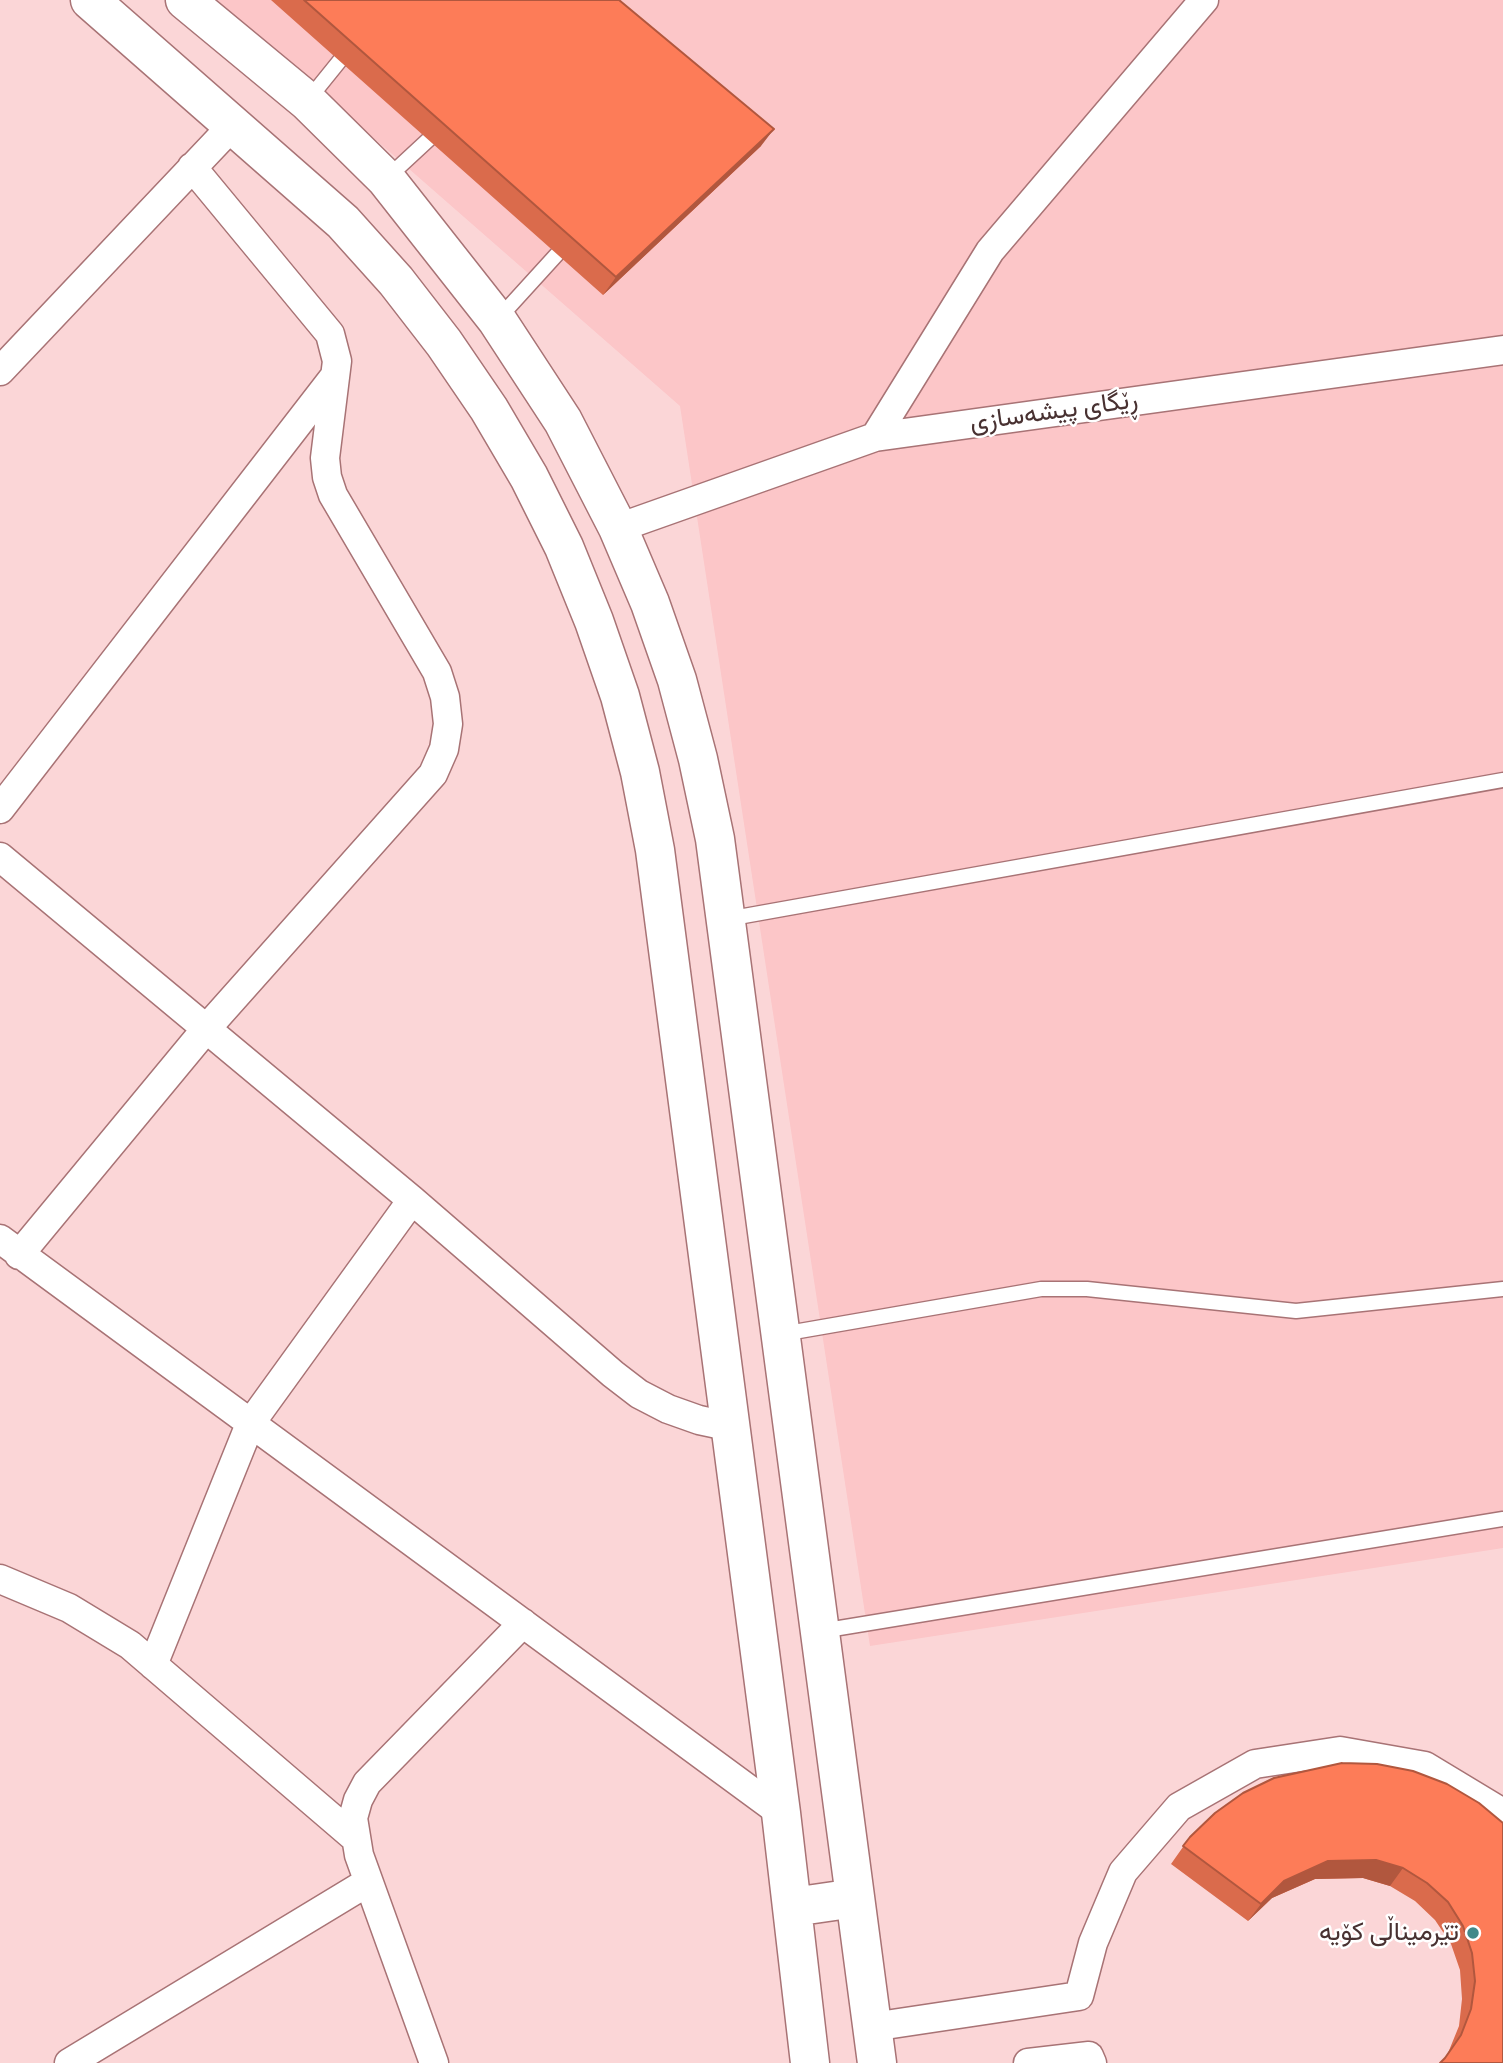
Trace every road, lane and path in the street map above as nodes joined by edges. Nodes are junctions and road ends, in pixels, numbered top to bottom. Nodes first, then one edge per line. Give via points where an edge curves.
1 (90, 0) edge
2 (185, 0) edge
3 (1204, 0) edge
4 (131, 12) edge
5 (356, 40) edge
6 (307, 101) junction
7 (453, 116) edge
8 (233, 125) junction
9 (192, 167) junction
10 (386, 179) junction
11 (580, 229) edge
12 (497, 320) junction
13 (1503, 349) edge
14 (0, 371) edge
15 (336, 374) junction
16 (875, 437) junction
17 (618, 528) junction
18 (1503, 780) edge
19 (0, 809) edge
20 (0, 857) edge
21 (725, 919) junction
22 (205, 1029) junction
23 (412, 1200) junction
24 (9, 1247) edge
25 (1503, 1289) edge
26 (780, 1335) junction
27 (250, 1424) junction
28 (732, 1427) junction
29 (1503, 1519) edge
30 (0, 1579) edge
31 (523, 1623) junction
32 (820, 1632) junction
33 (153, 1665) junction
34 (782, 1813) junction
35 (1503, 1813) edge
36 (354, 1837) junction
37 (368, 1882) junction
38 (855, 1898) junction
39 (793, 1907) junction
40 (874, 2045) edge
41 (69, 2063) edge
42 (434, 2063) edge
43 (810, 2063) edge
44 (1028, 2063) edge
45 (1092, 2063) edge

1 - 4 main road
2 - 6 main road
3 - 16 street via 990,251
4 - 8 main road
5 - 6 lane
6 - 10 main road
7 - 10 lane
8 - 9 street
8 - 28 main road via 343,222 444,343 529,477 594,621 620,696 655,850
9 - 14 street
9 - 15 street via 323,322 335,347
10 - 12 main road
11 - 12 lane
12 - 17 main road via 563,421
13 - 16 street, ڕێگای پیشەسازی
15 - 19 street
15 - 22 street via 325,458 327,477 333,495 437,672 448,723 444,749 433,774
16 - 17 street, ڕێگای پیشەسازی
17 - 21 main road via 650,603 698,759 715,838
18 - 21 lane
20 - 22 street
21 - 26 main road
22 - 23 street
22 - 24 street
23 - 27 street
23 - 28 street via 639,1394 699,1420
24 - 27 street
25 - 26 lane via 1296,1311 1100,1290 1041,1289
26 - 32 main road
27 - 31 street
27 - 33 street
28 - 34 main road
29 - 32 lane
30 - 33 street via 99,1624
31 - 34 street
31 - 36 street via 368,1783 353,1818
32 - 38 main road
33 - 36 street
34 - 39 main road
35 - 40 street via 1425,1766 1340,1751 1255,1764 1179,1807 1123,1872 1093,1943 1079,1996
36 - 37 street
37 - 41 street
37 - 42 street
38 - 39 main road
38 - 40 main road
39 - 43 main road
44 - 45 street via 1089,2056

